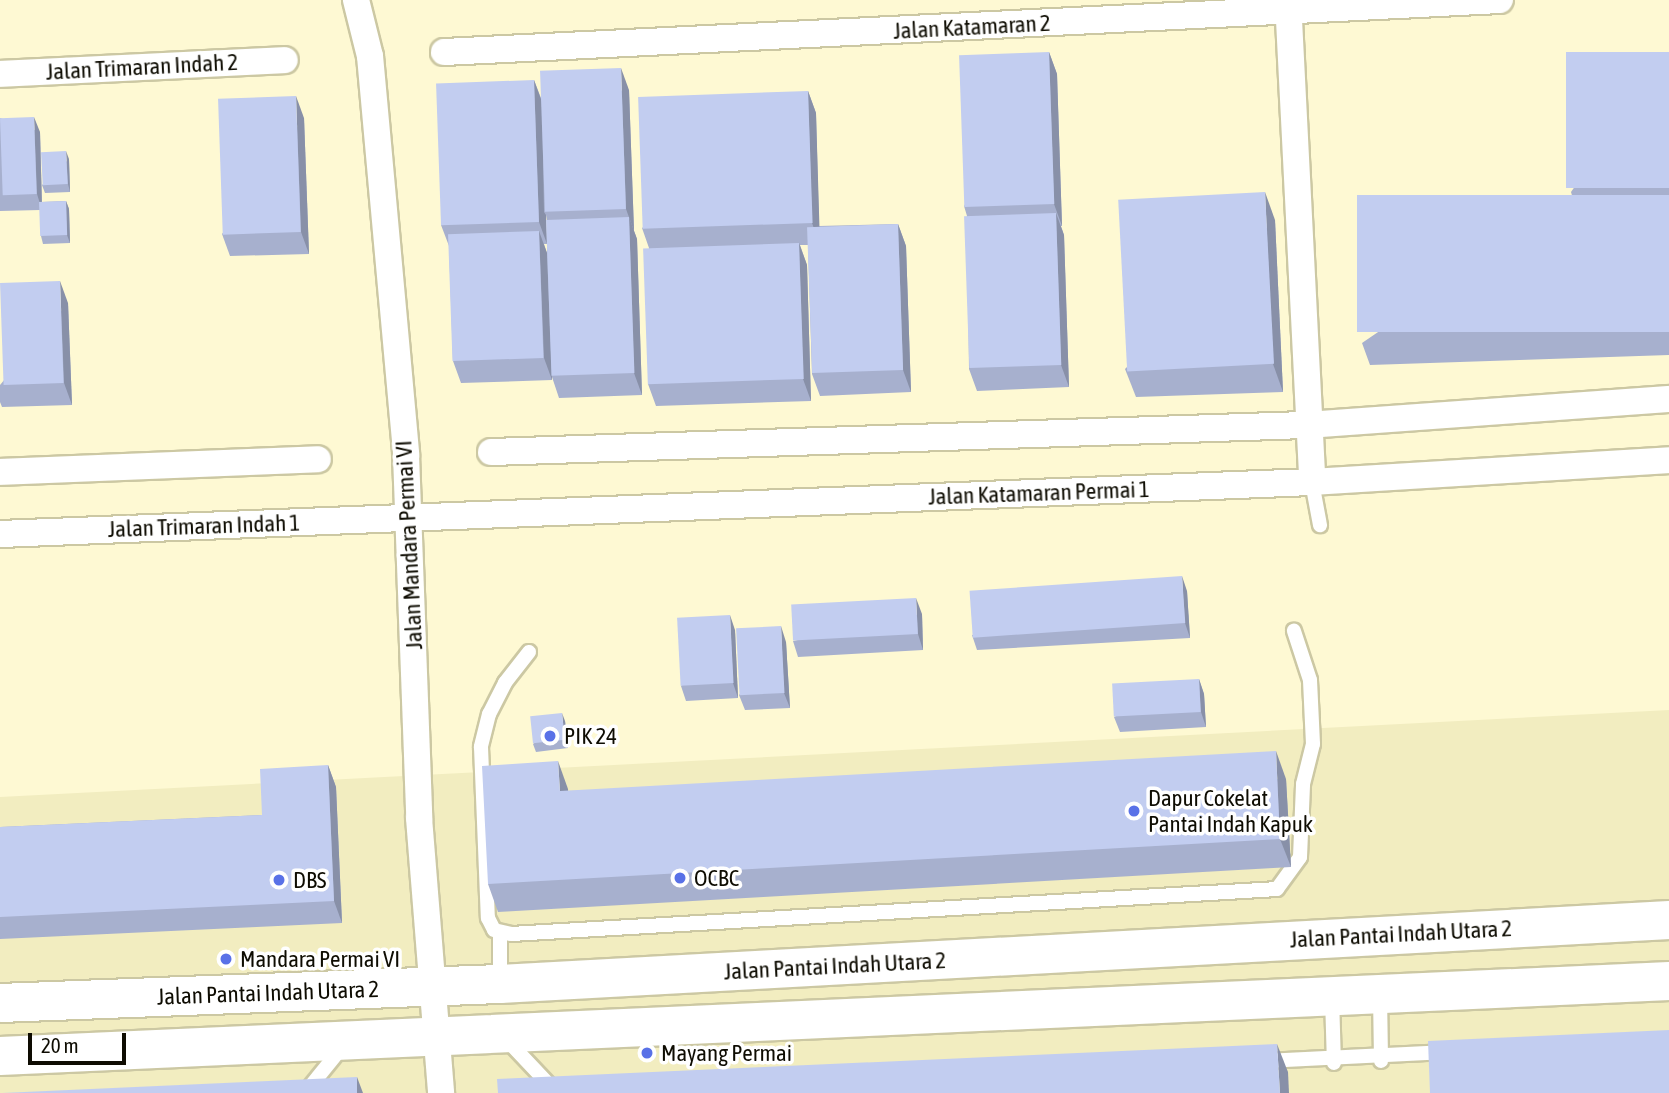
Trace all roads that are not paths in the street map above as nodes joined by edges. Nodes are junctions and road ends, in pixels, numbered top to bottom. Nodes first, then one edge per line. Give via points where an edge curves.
1 (356, 0) edge
2 (1500, 0) edge
3 (1288, 6) edge
4 (444, 52) dead end
5 (285, 60) dead end
6 (0, 74) edge
7 (1669, 399) edge
8 (1306, 425) junction
9 (491, 452) dead end
10 (318, 459) dead end
11 (1669, 460) edge
12 (0, 472) edge
13 (1312, 482) junction
14 (408, 517) junction
15 (1320, 525) dead end
16 (0, 534) edge
17 (1294, 631) dead end
18 (529, 652) dead end
19 (1669, 920) edge
20 (500, 933) junction
21 (1669, 981) edge
22 (500, 984) junction
23 (431, 987) junction
24 (1380, 994) junction
25 (1332, 996) junction
26 (0, 1003) edge
27 (500, 1033) junction
28 (437, 1035) junction
29 (348, 1039) junction
30 (1463, 1051) edge
31 (0, 1056) edge
32 (1381, 1058) junction
33 (1334, 1060) junction
34 (1249, 1061) edge
35 (304, 1093) edge
36 (441, 1093) edge
37 (557, 1093) edge

1 - 14 street, Jalan Mandara Permai VI via 370,55
2 - 3 street, Jalan Katamaran 2
3 - 4 street, Jalan Katamaran 2
3 - 8 street
5 - 6 street, Jalan Trimaran Indah 2
7 - 8 street
8 - 9 street
8 - 13 street
10 - 12 street
11 - 13 street, Jalan Katamaran Permai 1
13 - 14 street, Jalan Katamaran Permai 1
13 - 15 lane
14 - 16 street, Jalan Trimaran Indah 1
14 - 23 street, Jalan Mandara Permai VI via 419,818
17 - 20 lane via 1310,680 1313,744 1303,784 1300,857 1277,889
18 - 20 lane via 489,714 481,747 488,918
19 - 22 street, Jalan Pantai Indah Utara 2
20 - 22 lane
21 - 24 street
22 - 23 street, Jalan Pantai Indah Utara 2
23 - 26 street, Jalan Pantai Indah Utara 2
23 - 28 street, Jalan Mandara Permai VI
24 - 25 street
24 - 32 lane
25 - 27 street
25 - 33 lane
27 - 28 street
27 - 37 lane
28 - 29 street
28 - 36 street, Jalan Mandara Permai VI
29 - 31 street
29 - 35 lane
30 - 32 lane
32 - 33 lane
33 - 34 lane

